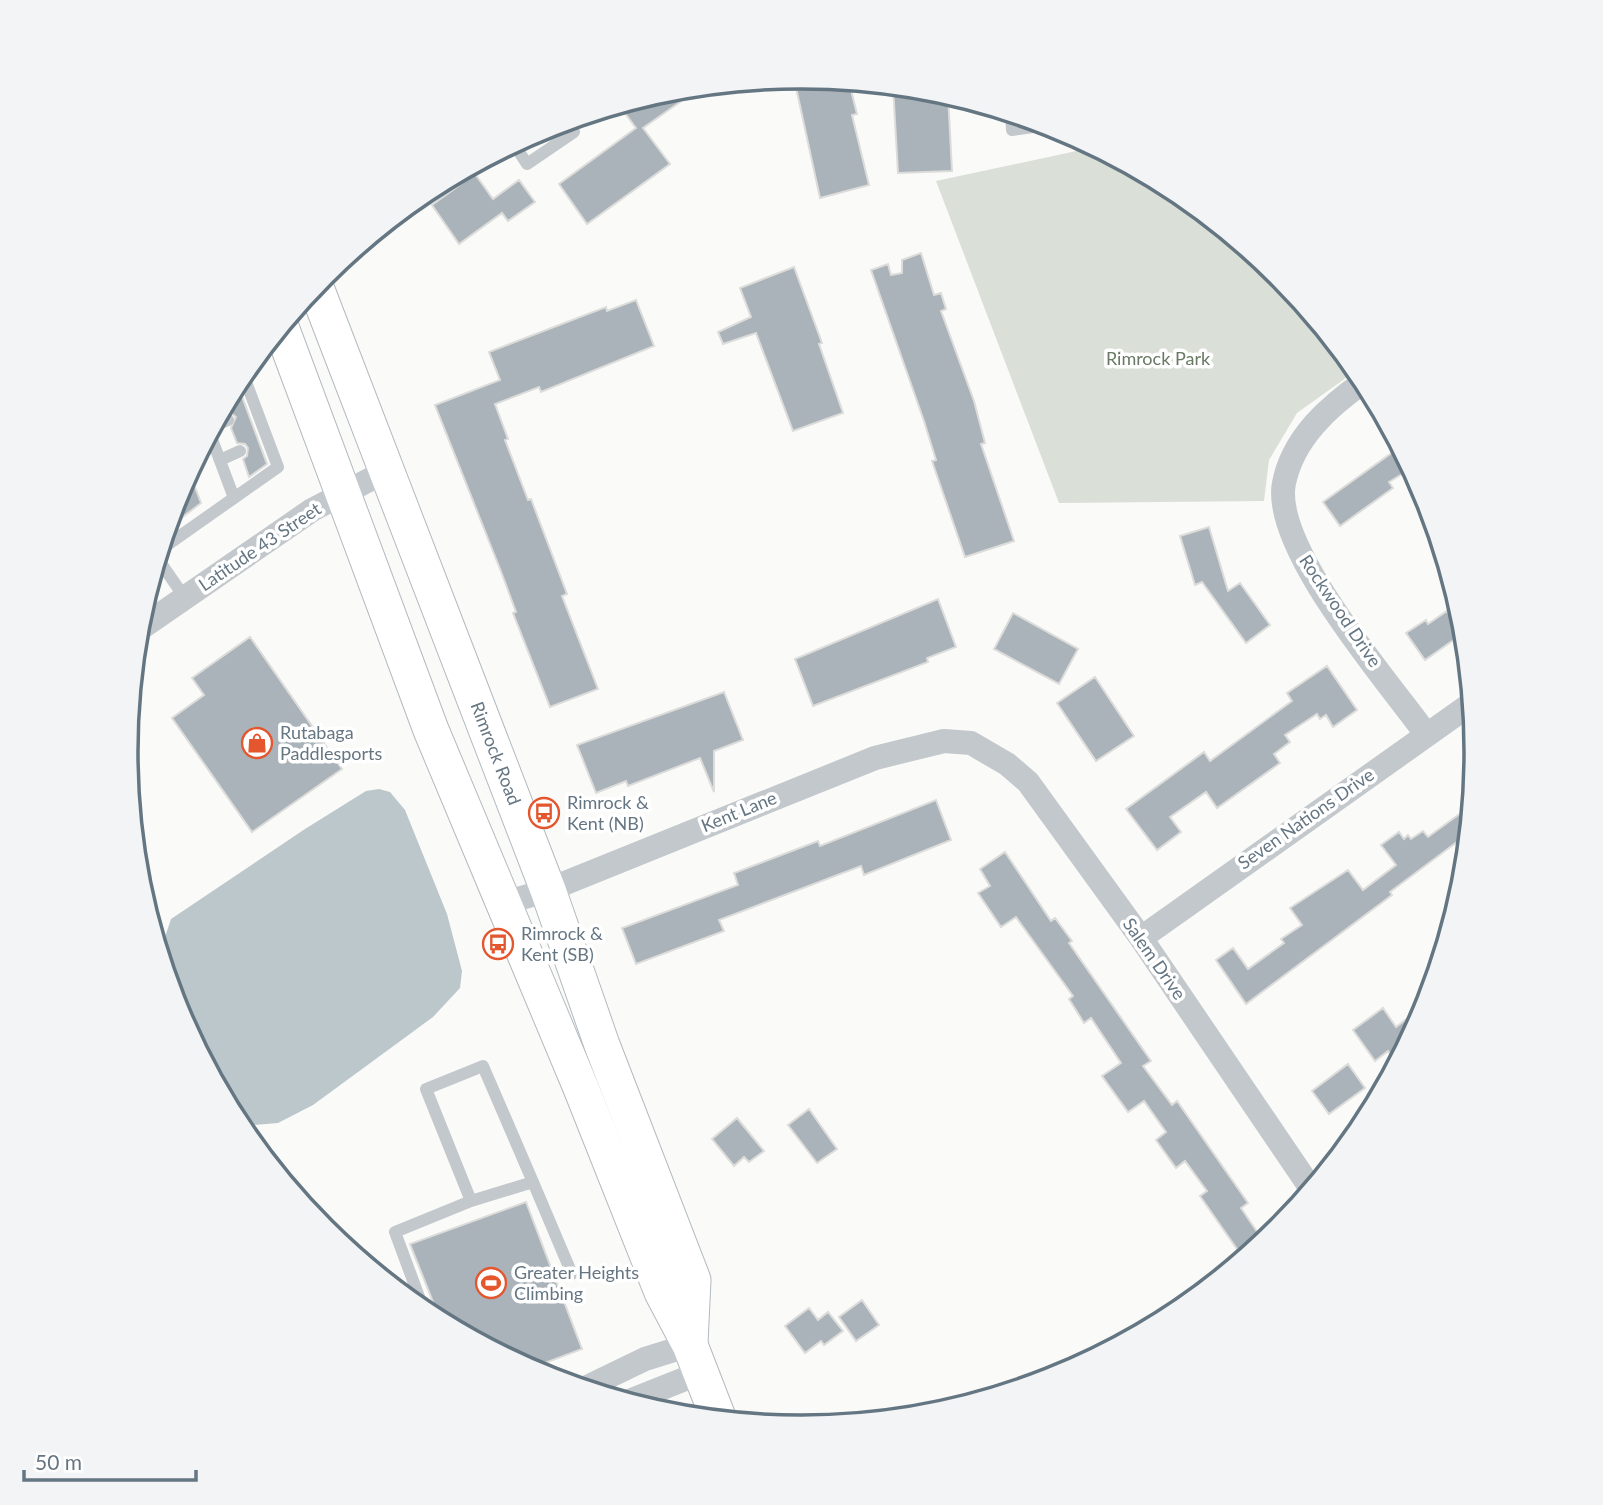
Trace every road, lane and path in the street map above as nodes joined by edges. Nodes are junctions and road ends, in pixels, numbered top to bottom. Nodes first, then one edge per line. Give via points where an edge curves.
1 (1012, 123) edge
2 (1025, 128) edge
3 (573, 130) edge
4 (520, 153) edge
5 (320, 298) edge
6 (285, 337) edge
7 (1355, 388) edge
8 (246, 390) edge
9 (214, 445) edge
10 (240, 451) dead end
11 (220, 460) junction
12 (386, 471) junction
13 (344, 491) junction
14 (234, 498) junction
15 (172, 541) edge
16 (165, 568) edge
17 (185, 598) junction
18 (152, 621) edge
19 (1463, 709) edge
20 (1426, 734) junction
21 (976, 746) joint
22 (548, 890) junction
23 (505, 903) junction
24 (1141, 938) junction
25 (533, 1182) junction
26 (1307, 1182) edge
27 (471, 1201) junction
28 (572, 1274) dead end
29 (417, 1293) edge
30 (695, 1359) junction
31 (595, 1383) edge
32 (638, 1395) edge
33 (715, 1410) edge

1 - 2 lane via 1012,130
3 - 4 lane via 527,164
5 - 12 main road, Rimrock Road
6 - 13 main road, Rimrock Road
7 - 20 street, Rockwood Drive via 1300,439 1284,484 1284,514 1303,561
8 - 14 lane via 278,467
9 - 11 lane
10 - 11 lane
11 - 14 lane
12 - 13 street, Latitude 43 Street
12 - 22 main road, Rimrock Road
13 - 17 street, Latitude 43 Street
13 - 23 main road, Rimrock Road via 431,730
14 - 15 lane
16 - 17 lane
17 - 18 street, Latitude 43 Street
19 - 20 street, Seven Nations Drive
20 - 24 street, Seven Nations Drive
21 - 22 street, Kent Lane via 944,741 875,758
21 - 24 street, Salem Drive via 1028,782
22 - 23 street, Kent Lane
22 - 30 main road, Rimrock Road via 693,1280
23 - 30 main road, Rimrock Road via 662,1293
24 - 26 street, Salem Drive
25 - 27 lane
25 - 27 lane via 483,1066 426,1089
25 - 28 lane
27 - 29 lane via 394,1232
30 - 31 street via 645,1359
30 - 32 street
30 - 33 main road, Rimrock Road

